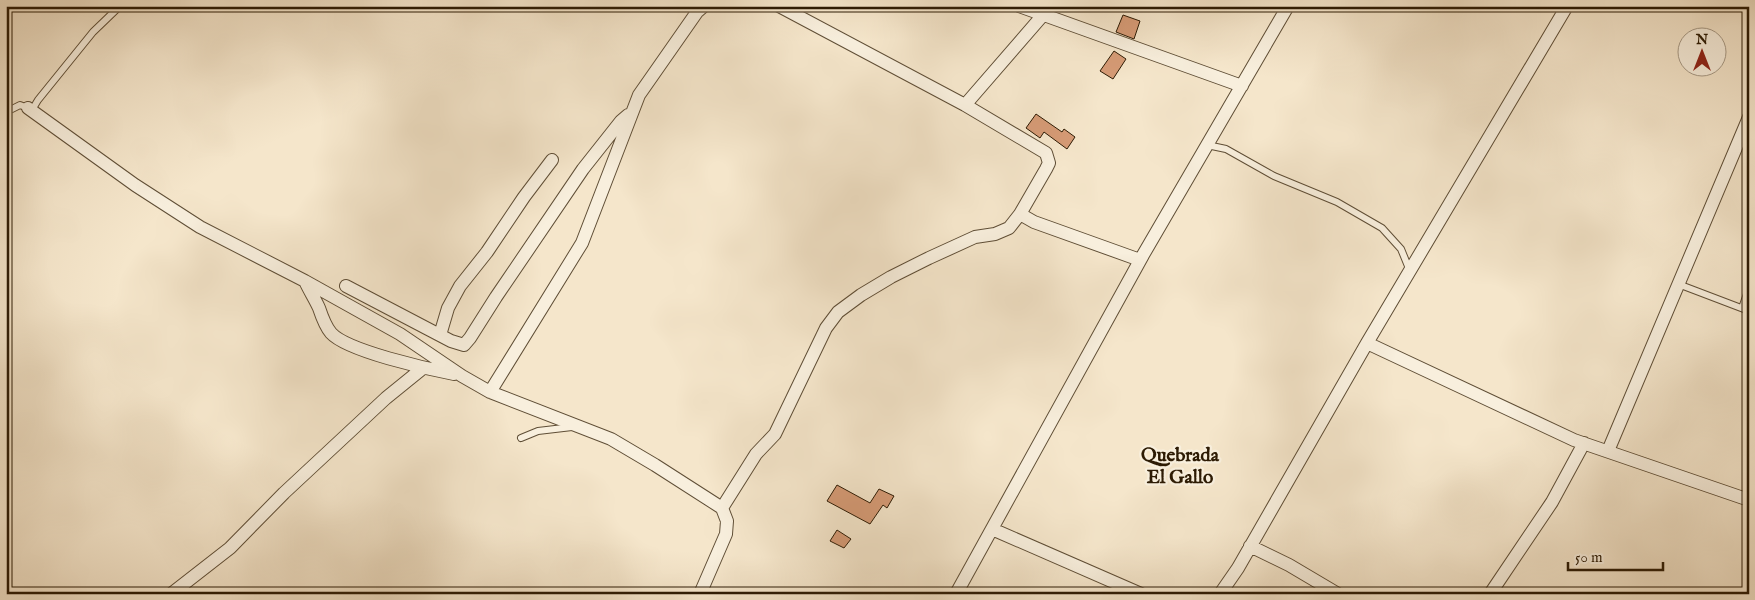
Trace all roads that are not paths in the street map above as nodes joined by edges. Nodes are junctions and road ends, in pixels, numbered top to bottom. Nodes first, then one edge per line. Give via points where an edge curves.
1 (120, 6) edge
2 (704, 6) edge
3 (779, 6) edge
4 (1020, 6) edge
5 (1288, 6) edge
6 (1567, 6) edge
7 (1043, 15) junction
8 (1242, 86) junction
9 (965, 105) junction
10 (30, 109) junction
11 (6, 112) edge
12 (632, 112) junction
13 (1749, 117) edge
14 (1207, 144) junction
15 (552, 160) dead end
16 (1020, 214) junction
17 (1140, 260) junction
18 (1410, 271) junction
19 (305, 281) junction
20 (1678, 284) junction
21 (346, 286) dead end
22 (1749, 288) edge
23 (1745, 309) edge
24 (446, 338) junction
25 (1367, 343) junction
26 (447, 365) junction
27 (423, 368) junction
28 (462, 376) junction
29 (490, 392) junction
30 (576, 427) junction
31 (521, 438) dead end
32 (1584, 443) junction
33 (1608, 451) junction
34 (1749, 500) edge
35 (722, 508) junction
36 (992, 529) junction
37 (1250, 546) junction
38 (171, 594) edge
39 (700, 594) edge
40 (956, 594) edge
41 (1142, 594) edge
42 (1220, 594) edge
43 (1338, 594) edge
44 (1490, 594) edge

1 - 10 lane via 93,32
2 - 12 street via 639,95
3 - 9 street
4 - 7 street
5 - 8 street
6 - 18 street
7 - 8 street
7 - 9 street
8 - 14 street
9 - 16 street via 1046,153 1049,158
10 - 11 lane via 20,105
10 - 19 street via 134,185 200,227
12 - 24 street via 583,169 470,338 464,345
12 - 29 street via 582,243
13 - 20 street
14 - 17 street
14 - 18 lane via 1226,149 1274,176 1337,202 1382,228 1401,249
15 - 24 street via 488,252 460,286 448,308
16 - 17 street
16 - 35 street via 1009,228 975,238 929,258 891,277 838,312 826,328 775,434 756,454
17 - 36 street
18 - 25 street
19 - 26 street via 400,334
19 - 27 street via 326,325 339,340
20 - 23 lane
20 - 33 street
21 - 24 street
22 - 23 lane
24 - 26 street
25 - 32 street
25 - 37 street
26 - 28 street
27 - 28 street
27 - 38 street via 284,493 230,548
28 - 29 street
29 - 30 street
30 - 31 lane via 538,431
30 - 35 street via 611,439
32 - 33 street
32 - 44 street via 1552,502
33 - 34 street
35 - 39 street via 727,521 726,534
36 - 40 street
36 - 41 street
37 - 42 street
37 - 43 street

